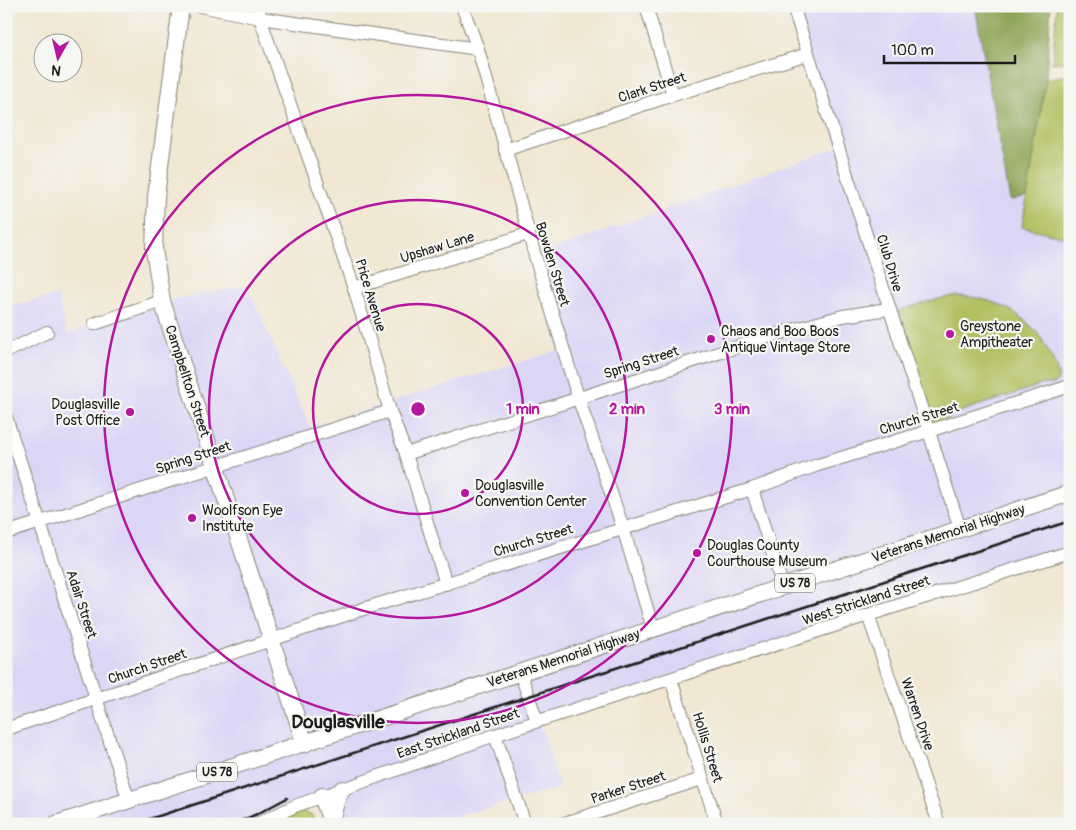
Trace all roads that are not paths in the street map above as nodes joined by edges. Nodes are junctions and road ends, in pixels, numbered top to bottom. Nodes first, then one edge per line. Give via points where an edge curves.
1 (181, 6) edge
2 (200, 6) edge
3 (462, 6) edge
4 (646, 6) edge
5 (793, 6) edge
6 (259, 12) edge
7 (478, 49) junction
8 (808, 54) junction
9 (673, 95) junction
10 (505, 150) junction
11 (528, 234) junction
12 (354, 288) junction
13 (162, 301) junction
14 (888, 309) junction
15 (94, 324) dead end
16 (47, 332) dead end
17 (6, 352) edge
18 (1070, 386) edge
19 (578, 397) junction
20 (390, 411) junction
21 (6, 416) edge
22 (928, 431) junction
23 (406, 454) junction
24 (216, 466) junction
25 (752, 489) junction
26 (1070, 493) edge
27 (40, 521) junction
28 (623, 528) junction
29 (960, 529) junction
30 (6, 532) edge
31 (1070, 552) edge
32 (446, 584) junction
33 (783, 586) junction
34 (868, 615) junction
35 (653, 629) junction
36 (272, 639) junction
37 (520, 672) junction
38 (671, 679) junction
39 (97, 699) junction
40 (537, 721) junction
41 (6, 729) edge
42 (495, 734) junction
43 (305, 744) junction
44 (702, 779) junction
45 (342, 789) junction
46 (322, 796) junction
47 (129, 800) junction
48 (331, 822) edge
49 (56, 824) edge
50 (257, 824) edge
51 (525, 824) edge
52 (562, 824) edge
53 (717, 824) edge
54 (939, 824) edge

1 - 13 main road, Campbellton Street via 156,196 154,249
2 - 6 street
3 - 7 street, Bowden Street
4 - 9 street
5 - 8 street, Club Drive
6 - 7 street
6 - 12 street, Price Avenue
7 - 10 street, Bowden Street
8 - 9 street, Clark Street
8 - 14 street, Club Drive
9 - 10 street, Clark Street
10 - 11 street, Bowden Street
11 - 12 street, Upshaw Lane
11 - 19 street, Bowden Street
12 - 20 street, Price Avenue
13 - 15 street
13 - 24 main road, Campbellton Street
14 - 19 street, Spring Street via 843,316 774,335
14 - 22 street, Club Drive
16 - 17 street
18 - 22 street, Church Street
19 - 23 street, Spring Street
19 - 28 street, Bowden Street
20 - 23 street, Price Avenue
20 - 24 street, Spring Street
21 - 27 street, Adair Street
22 - 25 street, Church Street
22 - 29 street, Club Drive
23 - 32 street, Price Avenue
24 - 27 street, Spring Street
24 - 36 main road, Campbellton Street
25 - 28 street, Church Street
25 - 33 street
26 - 29 main road, Veterans Memorial Highway / US 78
27 - 30 street, Spring Street
27 - 39 street, Adair Street
28 - 32 street, Church Street
28 - 35 street, Bowden Street
29 - 33 main road, Veterans Memorial Highway / US 78
31 - 34 street, West Strickland Street
32 - 36 street, Church Street
33 - 35 main road, Veterans Memorial Highway / US 78
34 - 38 street, West Strickland Street
34 - 54 street, Warren Drive
35 - 37 main road, Veterans Memorial Highway / US 78
36 - 39 street, Church Street
36 - 43 main road, Campbellton Street
37 - 40 street
37 - 43 main road, Veterans Memorial Highway / US 78
38 - 40 street, East Strickland Street
38 - 44 street, Hollis Street
39 - 41 street, Church Street
39 - 47 street, Adair Street
40 - 42 street, East Strickland Street
42 - 45 street, East Strickland Street
42 - 51 street
43 - 47 main road, Veterans Memorial Highway / US 78
44 - 52 street, Parker Street
44 - 53 street, Hollis Street
45 - 46 street, East Strickland Street
45 - 48 main road
46 - 48 main road
46 - 50 street, East Strickland Street
47 - 49 main road, Veterans Memorial Highway / US 78

